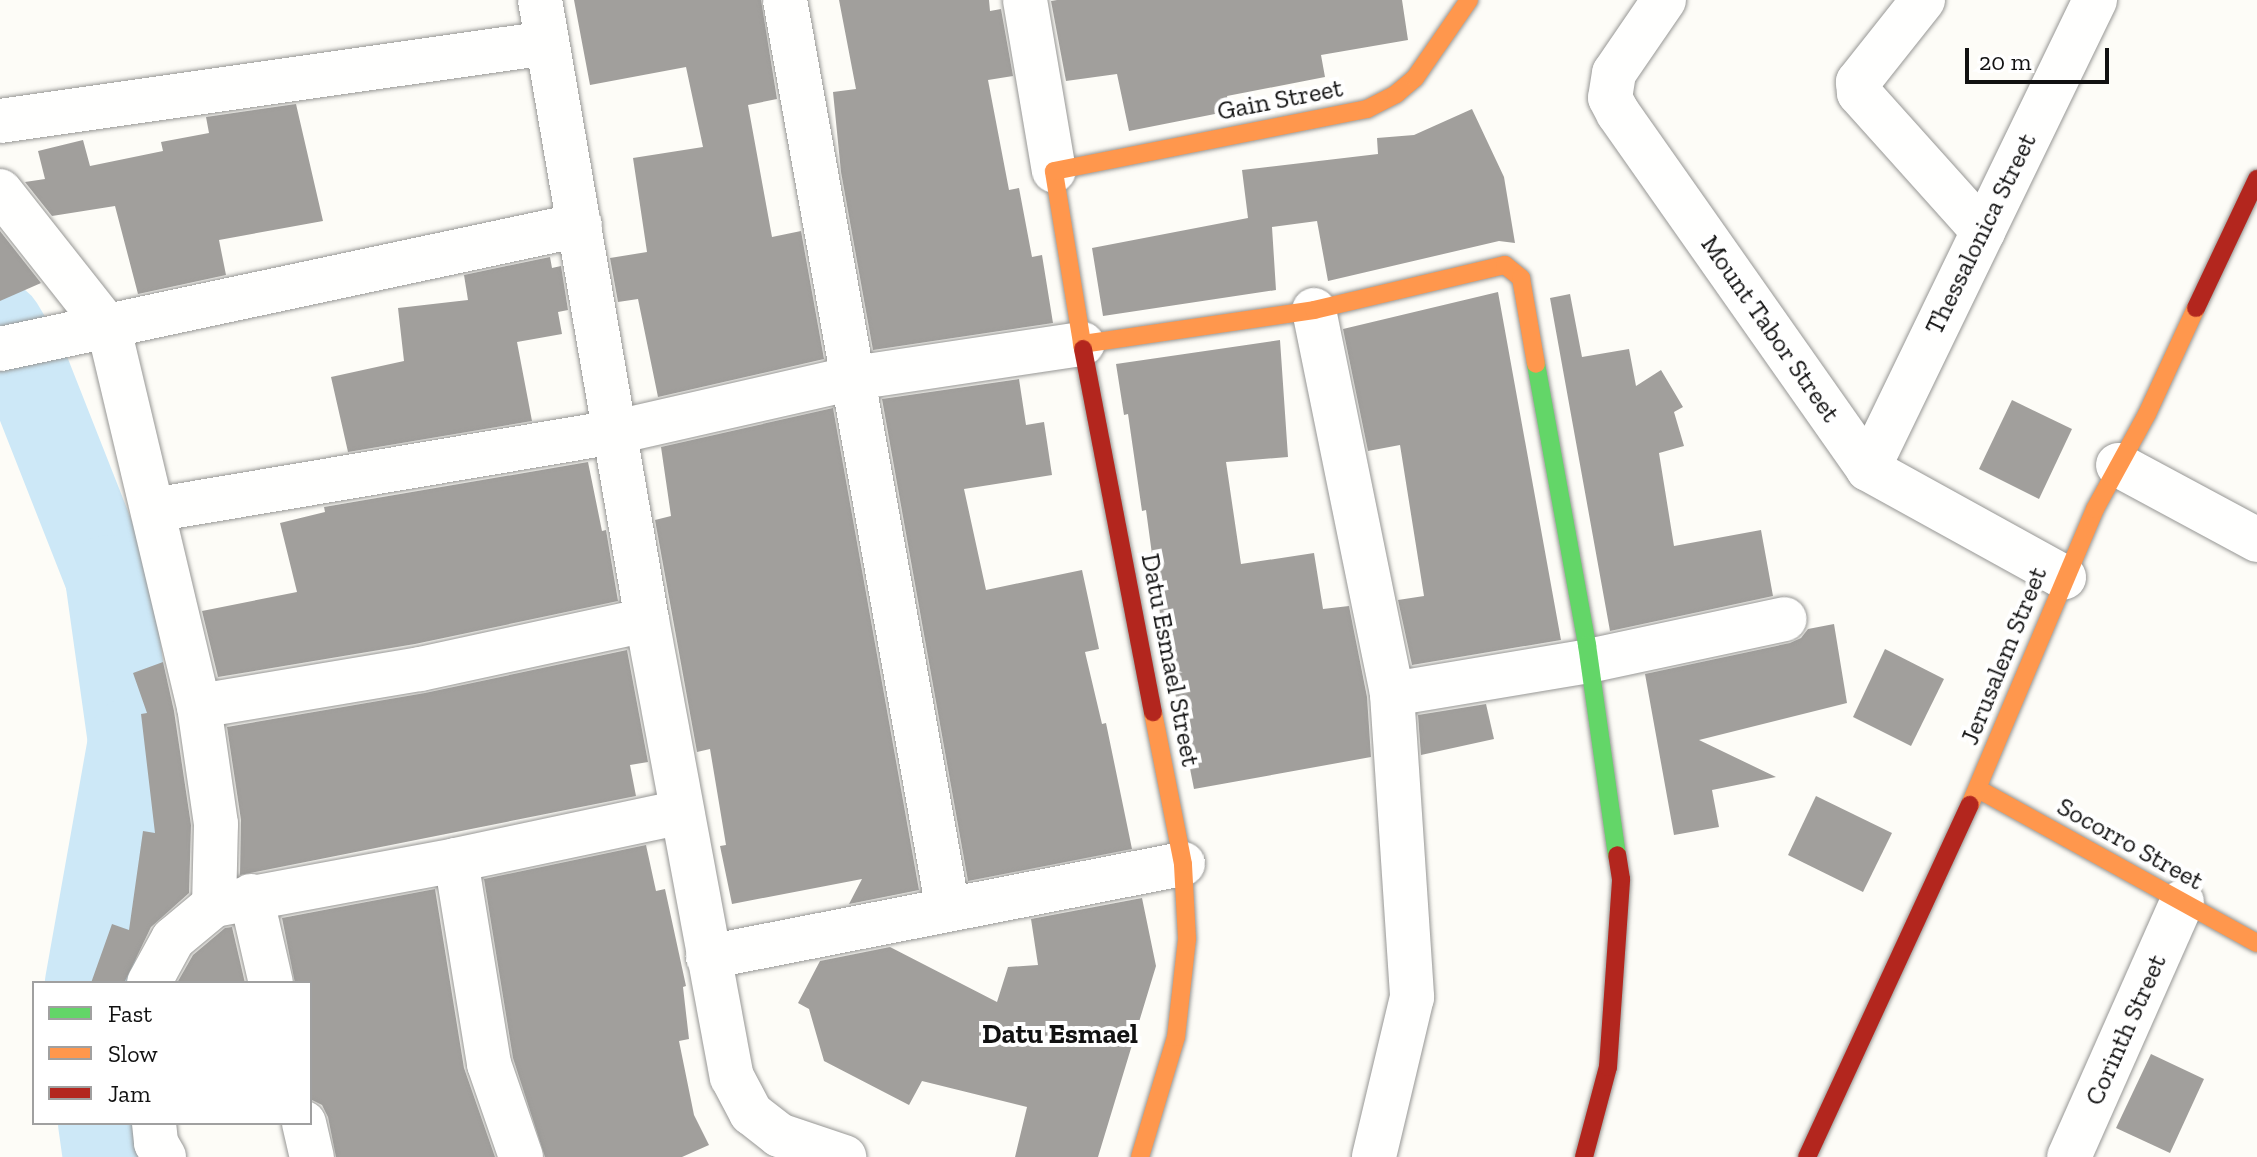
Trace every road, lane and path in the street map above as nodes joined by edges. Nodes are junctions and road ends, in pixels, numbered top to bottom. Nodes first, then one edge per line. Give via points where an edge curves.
1 (540, 0) edge
2 (785, 0) edge
3 (1025, 0) edge
4 (1469, 0) edge
5 (1664, 0) edge
6 (1923, 0) edge
7 (2095, 0) edge
8 (547, 43) junction
9 (0, 121) edge
10 (1054, 171) junction
11 (2257, 181) edge
12 (0, 191) edge
13 (580, 225) junction
14 (1983, 231) junction
15 (1314, 310) junction
16 (109, 329) junction
17 (1082, 344) junction
18 (0, 349) edge
19 (854, 378) junction
20 (616, 432) junction
21 (2118, 465) junction
22 (1868, 469) junction
23 (153, 510) junction
24 (2257, 540) edge
25 (2064, 577) junction
26 (1785, 619) dead end
27 (647, 620) junction
28 (1589, 661) junction
29 (1392, 694) junction
30 (199, 706) junction
31 (1978, 789) junction
32 (681, 812) junction
33 (456, 860) junction
34 (1183, 864) junction
35 (232, 901) junction
36 (2182, 902) junction
37 (948, 910) junction
38 (2257, 943) edge
39 (708, 957) junction
40 (150, 981) edge
41 (270, 981) edge
42 (154, 1125) edge
43 (304, 1125) edge
44 (164, 1157) edge
45 (312, 1157) edge
46 (521, 1157) edge
47 (844, 1157) edge
48 (1140, 1157) edge
49 (1374, 1157) edge
50 (1584, 1157) edge
51 (1807, 1157) edge
52 (2069, 1157) edge

1 - 8 street
2 - 19 street
3 - 10 street
4 - 10 street, Gain Street via 1415,78 1367,109
5 - 22 street, Mount Tabor Street via 1614,73 1610,98
6 - 14 street via 1858,82 1859,93
7 - 14 street, Thessalonica Street
8 - 9 street
8 - 13 street
10 - 17 street, Datu Esmael Street
11 - 21 street, Jerusalem Street
12 - 16 street
13 - 16 street
13 - 20 street
14 - 22 street, Thessalonica Street
15 - 17 street
15 - 28 street via 1505,265 1521,278
15 - 29 street
16 - 18 street
16 - 23 street
17 - 19 street
17 - 34 street, Datu Esmael Street
19 - 20 street
19 - 37 street
20 - 23 street
20 - 27 street
21 - 24 street
21 - 25 street, Jerusalem Street
22 - 25 street, Mount Tabor Street
23 - 30 street
25 - 31 street, Jerusalem Street
26 - 28 street
27 - 30 street via 420,669
27 - 32 street
28 - 29 street
28 - 50 street via 1621,879 1608,1067
29 - 49 street via 1412,997
30 - 35 street
31 - 36 street, Socorro Street
31 - 51 street, Jerusalem Street
32 - 33 street
32 - 39 street
33 - 35 street
33 - 46 street via 489,1064
34 - 37 street
34 - 48 street, Datu Esmael Street via 1187,939 1176,1037
35 - 40 street via 173,939
35 - 41 street
36 - 38 street, Socorro Street
36 - 52 street, Corinth Street
37 - 39 street
39 - 47 street via 732,1077 751,1113 779,1135
42 - 44 street
43 - 45 street

